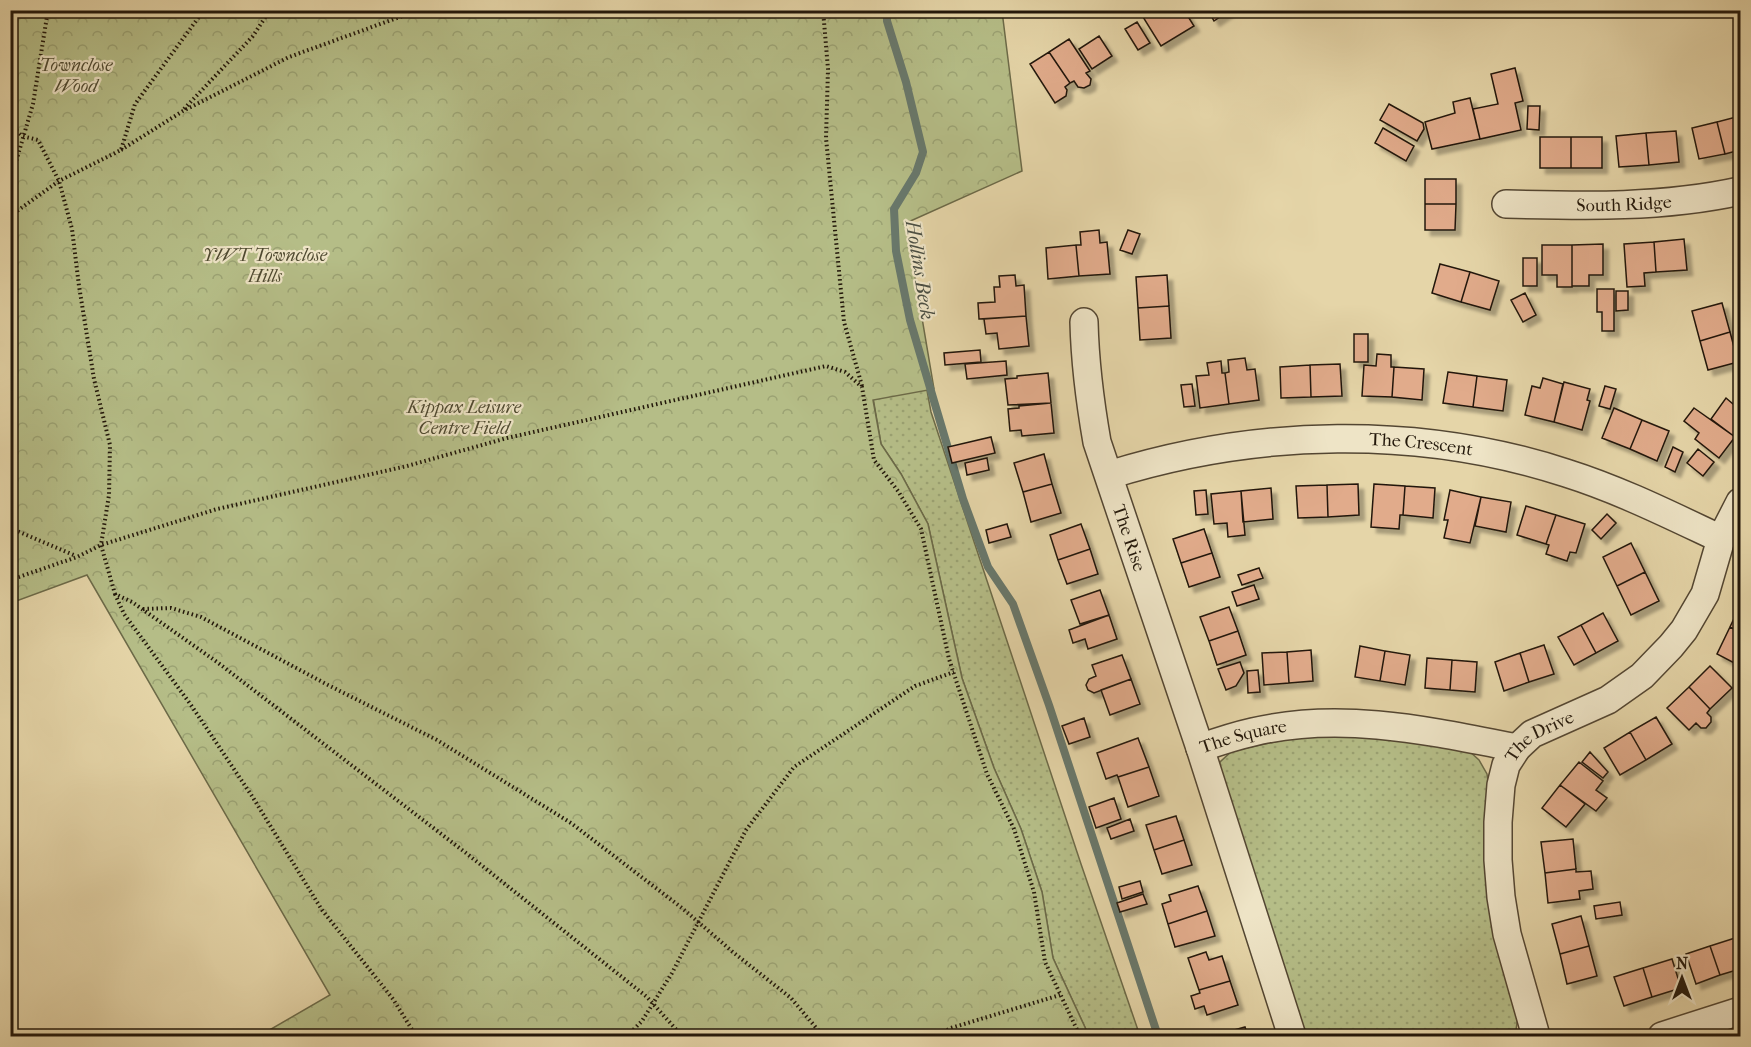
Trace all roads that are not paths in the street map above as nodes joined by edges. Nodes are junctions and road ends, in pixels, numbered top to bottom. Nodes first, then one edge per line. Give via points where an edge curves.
1 (1738, 199) edge
2 (1506, 204) dead end
3 (1084, 322) dead end
4 (1109, 476) junction
5 (1740, 502) edge
6 (1721, 539) junction
7 (1200, 748) junction
8 (1517, 748) junction
9 (1740, 1011) edge
10 (1292, 1036) edge
11 (1536, 1036) edge
12 (1662, 1036) edge

1 - 2 street, South Ridge via 1594,207
3 - 4 street, The Rise via 1090,402 1097,442
4 - 6 street, The Crescent via 1150,463 1268,442 1328,439 1418,443 1507,457 1565,472 1621,492
4 - 7 street, The Rise
5 - 6 street, The Drive
6 - 8 street, The Drive via 1705,594 1684,630 1657,662 1608,700 1532,734
7 - 8 street, The Square via 1253,731 1330,723 1408,727
7 - 10 street, The Square
8 - 11 street, The Drive via 1506,765 1501,785 1498,860 1507,934
9 - 12 street

